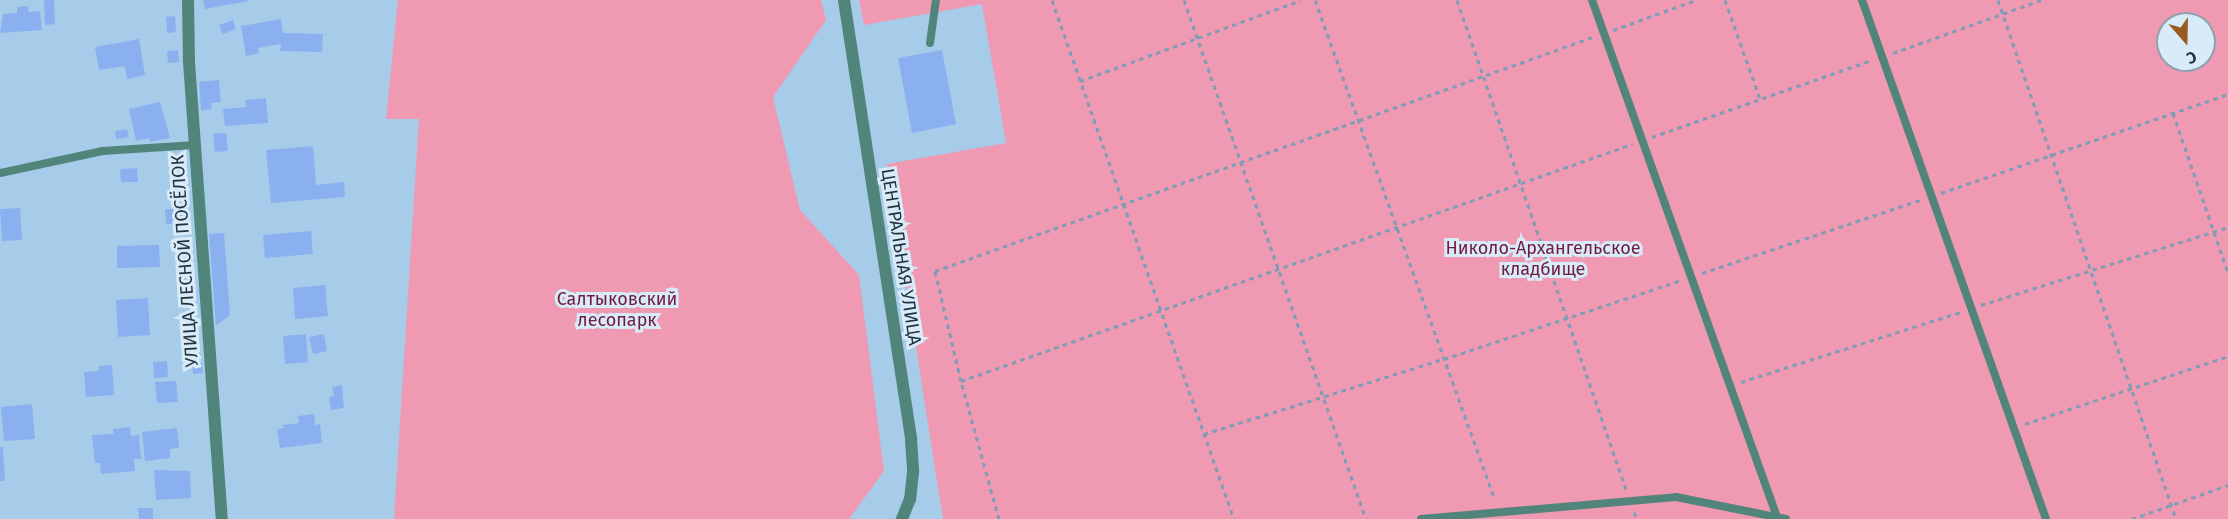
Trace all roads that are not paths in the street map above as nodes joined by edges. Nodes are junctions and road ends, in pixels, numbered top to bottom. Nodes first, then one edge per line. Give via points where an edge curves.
1 (188, 0) edge
2 (844, 0) edge
3 (936, 0) edge
4 (1592, 0) edge
5 (1862, 0) edge
6 (930, 43) dead end
7 (195, 145) junction
8 (0, 173) edge
9 (1782, 518) edge
10 (222, 519) edge
11 (902, 519) edge
12 (1421, 519) edge
13 (2046, 519) edge

1 - 7 street, УЛИЦА ЛЕСНОЙ ПОСЁЛОК
2 - 11 street, ЦЕНТРАЛЬНАЯ УЛИЦА via 911,440 910,499
3 - 6 lane
4 - 9 lane
5 - 13 lane
7 - 8 lane via 104,151
7 - 10 street, УЛИЦА ЛЕСНОЙ ПОСЁЛОК
9 - 12 lane via 1676,496

